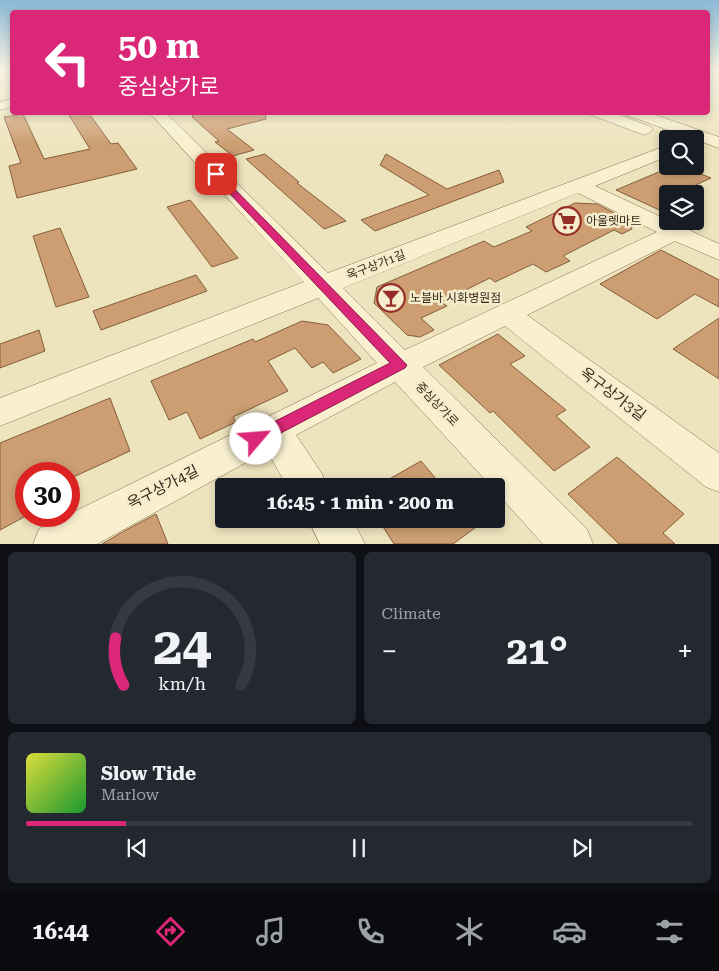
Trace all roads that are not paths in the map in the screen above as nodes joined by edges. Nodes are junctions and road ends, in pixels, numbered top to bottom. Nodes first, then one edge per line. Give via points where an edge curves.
1 (159, 115) edge
2 (604, 115) edge
3 (638, 115) edge
4 (672, 130) edge
5 (719, 130) edge
6 (659, 135) edge
7 (704, 138) edge
8 (704, 142) edge
9 (719, 143) edge
10 (704, 146) edge
11 (659, 154) edge
12 (719, 157) edge
13 (578, 185) junction
14 (675, 232) junction
15 (719, 253) edge
16 (323, 285) junction
17 (506, 313) junction
18 (400, 365) junction
19 (0, 412) edge
20 (272, 430) junction
21 (719, 476) edge
22 (303, 478) edge
23 (334, 528) edge
24 (54, 544) edge
25 (344, 544) edge
26 (572, 544) edge

1 - 16 street, 중심상가로
2 - 6 street
3 - 4 street
5 - 7 street
8 - 9 street
10 - 12 street
11 - 13 street, 옥구상가1길
13 - 14 street
13 - 16 street, 옥구상가1길
14 - 15 street
14 - 17 street
16 - 18 street, 중심상가로
16 - 19 street, 옥구상가1길
17 - 18 street
17 - 21 street, 옥구상가3길
18 - 20 street, 옥구상가4길
18 - 26 street, 중심상가로
20 - 22 street
20 - 24 street, 옥구상가4길
23 - 25 street

